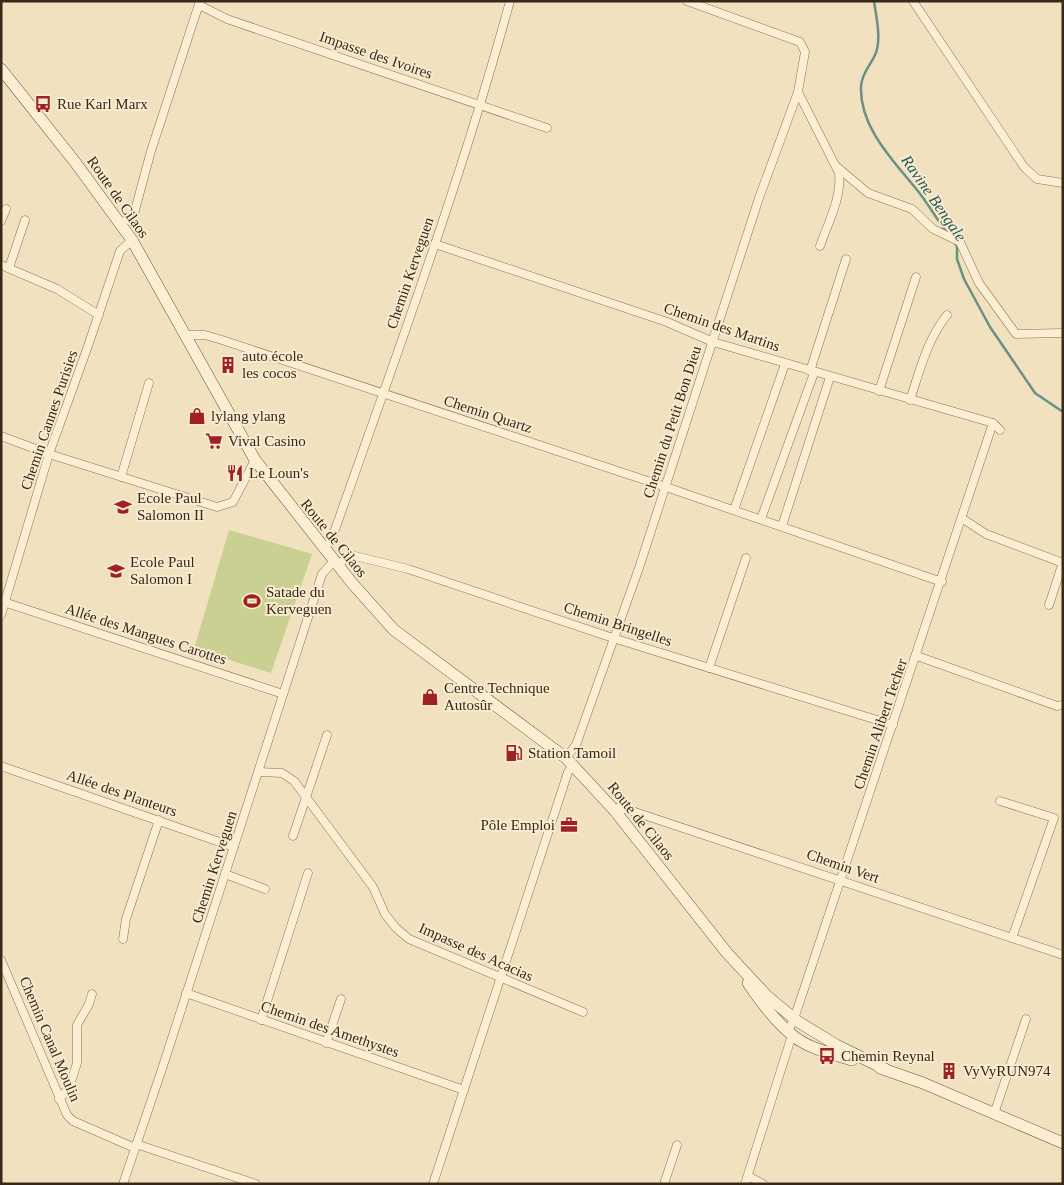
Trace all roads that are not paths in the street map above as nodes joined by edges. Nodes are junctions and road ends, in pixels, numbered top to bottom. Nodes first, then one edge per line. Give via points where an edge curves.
1 (510, 1) edge
2 (687, 1) edge
3 (913, 1) edge
4 (199, 3) edge
5 (1, 69) edge
6 (798, 92) junction
7 (482, 105) junction
8 (547, 128) dead end
9 (837, 167) junction
10 (1063, 183) edge
11 (6, 209) dead end
12 (25, 220) dead end
13 (1, 221) edge
14 (121, 224) junction
15 (132, 240) junction
16 (435, 244) junction
17 (820, 246) dead end
18 (846, 259) dead end
19 (5, 267) edge
20 (916, 276) dead end
21 (99, 315) junction
22 (947, 315) dead end
23 (1063, 333) edge
24 (184, 335) junction
25 (713, 342) junction
26 (785, 364) junction
27 (812, 372) junction
28 (830, 377) junction
29 (149, 383) dead end
30 (879, 391) junction
31 (382, 394) junction
32 (910, 400) junction
33 (993, 424) junction
34 (1000, 430) dead end
35 (1, 436) edge
36 (49, 454) junction
37 (255, 460) junction
38 (121, 477) junction
39 (666, 487) junction
40 (734, 510) junction
41 (761, 519) junction
42 (963, 519) junction
43 (782, 526) junction
44 (324, 548) junction
45 (746, 558) dead end
46 (336, 563) junction
47 (1063, 563) edge
48 (942, 582) junction
49 (3, 602) edge
50 (1049, 605) dead end
51 (1, 615) edge
52 (613, 638) junction
53 (917, 656) junction
54 (709, 668) junction
55 (283, 694) junction
56 (1063, 705) edge
57 (893, 725) junction
58 (327, 735) dead end
59 (570, 761) junction
60 (1, 766) edge
61 (259, 772) junction
62 (306, 798) junction
63 (1000, 801) dead end
64 (615, 811) junction
65 (159, 820) junction
66 (293, 836) dead end
67 (234, 847) junction
68 (308, 873) dead end
69 (226, 874) junction
70 (841, 880) junction
71 (265, 890) dead end
72 (1012, 938) junction
73 (123, 939) dead end
74 (727, 953) junction
75 (1063, 955) edge
76 (1, 960) edge
77 (501, 980) junction
78 (186, 993) junction
79 (92, 994) dead end
80 (341, 999) dead end
81 (582, 1012) dead end
82 (794, 1019) junction
83 (1026, 1019) dead end
84 (261, 1020) junction
85 (790, 1033) junction
86 (326, 1043) junction
87 (845, 1054) junction
88 (464, 1090) junction
89 (59, 1099) junction
90 (994, 1114) junction
91 (1063, 1143) edge
92 (135, 1146) junction
93 (677, 1146) dead end
94 (746, 1180) edge
95 (123, 1184) edge
96 (256, 1184) edge
97 (433, 1184) edge
98 (664, 1184) edge
99 (763, 1184) edge

1 - 7 street, Chemin Kerveguen
2 - 6 street, Chemin du Petit Bon Dieu via 800,42 805,52
3 - 10 street via 1024,167 1036,179
4 - 7 street, Impasse des Ivoires via 227,19
4 - 14 street via 134,214
5 - 14 main road, Route de Cilaos
6 - 9 street
6 - 25 street, Chemin du Petit Bon Dieu
7 - 8 street, Impasse des Ivoires
7 - 16 street, Chemin Kerveguen
9 - 17 street via 839,189
9 - 23 street via 868,193 912,209 934,229 960,242 979,283 1016,334
11 - 13 street
12 - 19 street
14 - 15 main road, Route de Cilaos
15 - 21 street, Chemin Cannes Purisies via 120,251
15 - 24 main road, Route de Cilaos
16 - 25 street, Chemin des Martins via 667,322
16 - 31 street, Chemin Kerveguen
18 - 27 street
19 - 21 street via 57,289
20 - 30 street
21 - 36 street, Chemin Cannes Purisies
22 - 32 street via 935,330 926,350
24 - 31 street, Chemin Quartz via 205,335 222,340
24 - 37 main road, Route de Cilaos
25 - 26 street, Chemin des Martins
25 - 39 street, Chemin du Petit Bon Dieu
26 - 27 street, Chemin des Martins
26 - 40 street
27 - 28 street, Chemin des Martins
27 - 41 street
28 - 30 street, Chemin des Martins
28 - 43 street
29 - 38 street
30 - 32 street, Chemin des Martins
31 - 39 street, Chemin Quartz
31 - 44 street, Chemin Kerveguen via 331,541
32 - 33 street, Chemin des Martins
33 - 34 street, Chemin des Martins
33 - 42 street, Chemin Alibert Techer
35 - 36 street
36 - 38 street
36 - 49 street, Chemin Cannes Purisies
37 - 38 street via 233,502 222,506 212,506
37 - 44 main road, Route de Cilaos
39 - 40 street, Chemin Quartz
39 - 52 street, Chemin du Petit Bon Dieu
40 - 41 street, Chemin Quartz
41 - 43 street, Chemin Quartz
42 - 47 street via 986,534
42 - 48 street, Chemin Alibert Techer
43 - 48 street, Chemin Quartz
44 - 46 main road, Route de Cilaos
45 - 54 street
46 - 52 street, Chemin Bringelles via 351,555 408,569
46 - 55 street, Chemin Kerveguen via 322,574
46 - 59 main road, Route de Cilaos via 394,630
47 - 50 street
48 - 53 street, Chemin Alibert Techer
49 - 51 street, Chemin Cannes Purisies
49 - 55 street, Allée des Mangues Carottes
52 - 54 street, Chemin Bringelles
52 - 59 street, Chemin du Petit Bon Dieu
53 - 56 street via 1057,706
53 - 57 street, Chemin Alibert Techer
54 - 57 street, Chemin Bringelles
55 - 61 street, Chemin Kerveguen
57 - 70 street, Chemin Alibert Techer
58 - 62 street
59 - 64 main road, Route de Cilaos
59 - 77 street, Chemin du Petit Bon Dieu
60 - 65 street, Allée des Planteurs
61 - 62 street, Impasse des Acacias via 286,774
61 - 67 street, Chemin Kerveguen
62 - 66 street
62 - 77 street, Impasse des Acacias via 373,887 384,914 396,928 409,939
63 - 72 street via 1054,818
64 - 70 street, Chemin Vert via 618,808 630,810
64 - 74 main road, Route de Cilaos
65 - 67 street, Allée des Planteurs
65 - 73 street via 126,920
67 - 69 street, Chemin Kerveguen
68 - 84 street
69 - 71 street
69 - 78 street, Chemin Kerveguen
70 - 72 street, Chemin Vert
70 - 82 street, Chemin Alibert Techer
72 - 75 street, Chemin Vert
74 - 82 main road, Route de Cilaos via 767,996
74 - 85 main road, Route de Cilaos via 762,1003
76 - 89 street, Chemin Canal Moulin
77 - 81 street, Impasse des Acacias
77 - 88 street, Chemin du Petit Bon Dieu
78 - 84 street, Chemin des Amethystes
78 - 92 street, Chemin Kerveguen
79 - 89 street via 77,1025 76,1063 69,1088
80 - 86 street
82 - 85 street, Chemin Alibert Techer
82 - 87 main road, Route de Cilaos
83 - 90 street
84 - 86 street, Chemin des Amethystes
85 - 87 main road, Route de Cilaos via 824,1051
85 - 94 street
86 - 88 street, Chemin des Amethystes
87 - 90 main road, Route de Cilaos
88 - 97 street, Chemin du Petit Bon Dieu
89 - 92 street, Chemin Canal Moulin via 73,1121
90 - 91 main road, Route de Cilaos
92 - 95 street, Chemin Kerveguen
92 - 96 street, Chemin Canal Moulin
93 - 98 street
94 - 99 street

